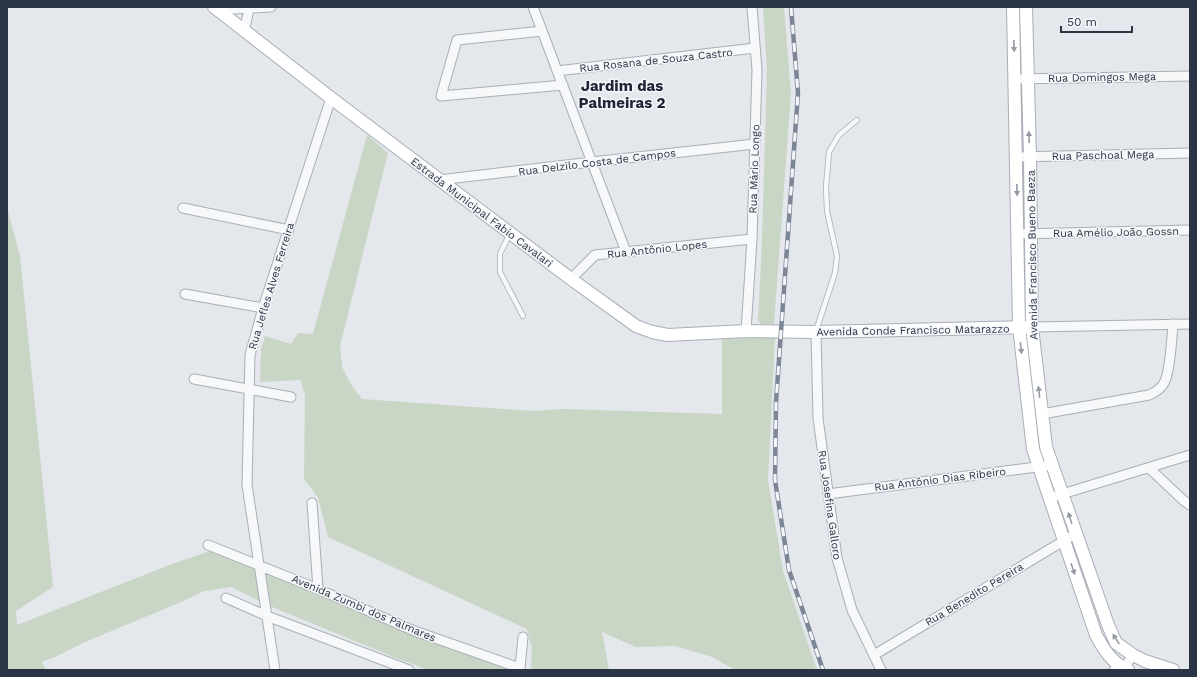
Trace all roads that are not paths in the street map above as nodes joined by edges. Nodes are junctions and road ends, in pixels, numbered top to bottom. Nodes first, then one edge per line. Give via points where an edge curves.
1 (271, 7) edge
2 (533, 7) edge
3 (752, 7) edge
4 (1013, 7) edge
5 (1026, 7) edge
6 (216, 9) edge
7 (249, 9) junction
8 (542, 31) junction
9 (244, 32) junction
10 (756, 48) junction
11 (558, 71) junction
12 (1190, 76) edge
13 (1028, 78) junction
14 (1015, 79) junction
15 (563, 84) junction
16 (331, 98) junction
17 (856, 120) dead end
18 (755, 144) junction
19 (1190, 153) edge
20 (1016, 157) junction
21 (1030, 157) junction
22 (592, 162) junction
23 (440, 180) junction
24 (183, 208) dead end
25 (289, 230) junction
26 (1190, 230) edge
27 (510, 233) junction
28 (1018, 234) junction
29 (1031, 234) junction
30 (752, 239) junction
31 (626, 252) junction
32 (571, 279) junction
33 (184, 294) dead end
34 (263, 308) junction
35 (523, 316) dead end
36 (1174, 324) junction
37 (1190, 324) edge
38 (1032, 327) junction
39 (1019, 328) junction
40 (746, 331) junction
41 (781, 331) joint
42 (816, 332) junction
43 (194, 379) dead end
44 (249, 390) junction
45 (291, 398) dead end
46 (1042, 414) junction
47 (1190, 455) edge
48 (1052, 464) junction
49 (1038, 467) junction
50 (1149, 468) junction
51 (828, 494) junction
52 (1062, 494) junction
53 (1049, 498) junction
54 (312, 503) dead end
55 (1190, 505) edge
56 (1075, 534) junction
57 (1063, 540) junction
58 (208, 544) dead end
59 (259, 565) junction
60 (318, 589) junction
61 (226, 598) dead end
62 (267, 616) junction
63 (523, 637) dead end
64 (874, 655) junction
65 (1133, 655) junction
66 (1122, 669) edge
67 (275, 670) edge
68 (409, 670) edge
69 (881, 670) edge
70 (1173, 670) edge

1 - 7 street
2 - 8 street
3 - 10 street, Rua Mário Longo
4 -> 14 street, Avenida Francisco Bueno Baeza
5 - 13 street, Avenida Francisco Bueno Baeza
6 - 7 street
6 - 9 street, Estrada Municipal Fabio Cavalari
7 - 9 street
8 - 11 street
8 - 15 street via 457,40 441,96
9 - 16 street, Estrada Municipal Fabio Cavalari
10 - 11 street, Rua Rosana de Souza Castro
10 - 18 street, Rua Mário Longo
11 - 15 street
12 - 13 street, Rua Domingos Mega
13 - 14 street, Rua Domingos Mega
21 -> 13 street, Avenida Francisco Bueno Baeza
14 - 20 street, Avenida Francisco Bueno Baeza
15 - 22 street
16 - 23 street, Estrada Municipal Fabio Cavalari
16 - 25 street, Rua Jefles Alves Ferreira
17 - 42 lane via 839,135 829,152 826,211 837,256 835,273
18 - 22 street, Rua Delzilo Costa de Campos
18 - 30 street, Rua Mário Longo
19 - 21 street, Rua Paschoal Mega
20 - 21 street, Rua Paschoal Mega
20 -> 28 street, Avenida Francisco Bueno Baeza
21 - 29 street, Avenida Francisco Bueno Baeza
22 - 23 street, Rua Delzilo Costa de Campos
22 - 31 street
23 - 27 street, Estrada Municipal Fabio Cavalari
24 - 25 street
25 - 34 street, Rua Jefles Alves Ferreira
26 - 29 street, Rua Amélio João Gossn
27 - 32 street, Estrada Municipal Fabio Cavalari
27 - 35 lane via 500,254 500,272
28 - 29 street, Rua Amélio João Gossn
28 - 39 street, Avenida Francisco Bueno Baeza
29 - 38 street, Avenida Francisco Bueno Baeza
30 - 31 street, Rua Antônio Lopes
30 - 40 street, Rua Mário Longo
31 - 32 street, Rua Antônio Lopes via 595,255
32 - 40 street, Estrada Municipal Fabio Cavalari via 636,326 652,332 668,334
33 - 34 street
34 - 44 street, Rua Jefles Alves Ferreira via 250,355
36 - 37 street, Avenida Conde Francisco Matarazzo
36 - 38 street, Avenida Conde Francisco Matarazzo
36 - 46 street via 1167,376 1159,390 1149,395
38 - 39 street, Avenida Conde Francisco Matarazzo
46 -> 38 street, Avenida Francisco Bueno Baeza
39 - 42 street, Avenida Conde Francisco Matarazzo
39 -> 49 street, Avenida Francisco Bueno Baeza via 1033,449
40 - 41 street, Estrada Municipal Fabio Cavalari
41 - 42 street, Avenida Conde Francisco Matarazzo
42 - 51 street, Rua Josefina Galloro via 818,418
43 - 44 street
44 - 45 street
44 - 59 street, Rua Jefles Alves Ferreira via 248,485
46 - 48 street, Avenida Francisco Bueno Baeza via 1046,447
47 - 50 street
48 - 49 street, Rua Antônio Dias Ribeiro
48 - 52 street, Avenida Francisco Bueno Baeza
49 - 51 street, Rua Antônio Dias Ribeiro
49 - 53 street, Avenida Francisco Bueno Baeza
50 - 52 street
50 - 55 street
51 - 64 street, Rua Josefina Galloro via 837,558 852,610
52 - 53 street
56 -> 52 street, Avenida Francisco Bueno Baeza
53 - 57 street, Avenida Francisco Bueno Baeza
54 - 60 street
56 - 57 street, Rua Benedito Pereira
65 -> 56 street, Avenida Francisco Bueno Baeza via 1116,643
57 - 64 street, Rua Benedito Pereira
57 -> 66 street, Avenida Francisco Bueno Baeza via 1096,635 1106,653
58 - 59 street, Avenida Zumbi dos Palmares
59 - 60 street, Avenida Zumbi dos Palmares
59 - 62 street, Rua Jefles Alves Ferreira
60 - 63 street, Avenida Zumbi dos Palmares via 412,630 520,668
61 - 62 street
62 - 67 street, Rua Jefles Alves Ferreira
62 - 68 street
64 - 69 street, Rua Josefina Galloro
65 - 66 street
65 - 70 street, Avenida Francisco Bueno Baeza

